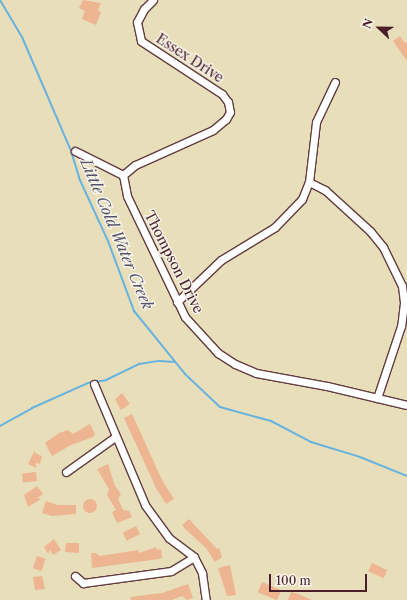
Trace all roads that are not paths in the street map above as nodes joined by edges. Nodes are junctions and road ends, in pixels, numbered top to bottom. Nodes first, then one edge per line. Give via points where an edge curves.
1 (153, 0) edge
2 (336, 82) dead end
3 (76, 151) dead end
4 (123, 175) junction
5 (309, 182) junction
6 (177, 302) junction
7 (94, 384) dead end
8 (377, 398) junction
9 (407, 405) edge
10 (115, 437) junction
11 (66, 472) dead end
12 (194, 557) junction
13 (75, 576) dead end
14 (206, 600) edge

1 - 4 street, Essex Drive via 137,22 141,41 222,94 228,102 230,112 213,130 135,165
2 - 5 street via 314,129
3 - 4 street
4 - 6 street, Thompson Drive via 127,196
5 - 6 street via 302,199 281,221 221,260
5 - 8 street via 325,190 370,231 383,247 402,286 404,303 401,326
6 - 8 street, Thompson Drive via 202,339 235,364 256,373
7 - 10 street
8 - 9 street, Thompson Drive
10 - 11 street
10 - 12 street via 153,518 169,538
12 - 13 street via 171,572 83,583
12 - 14 street via 202,573

